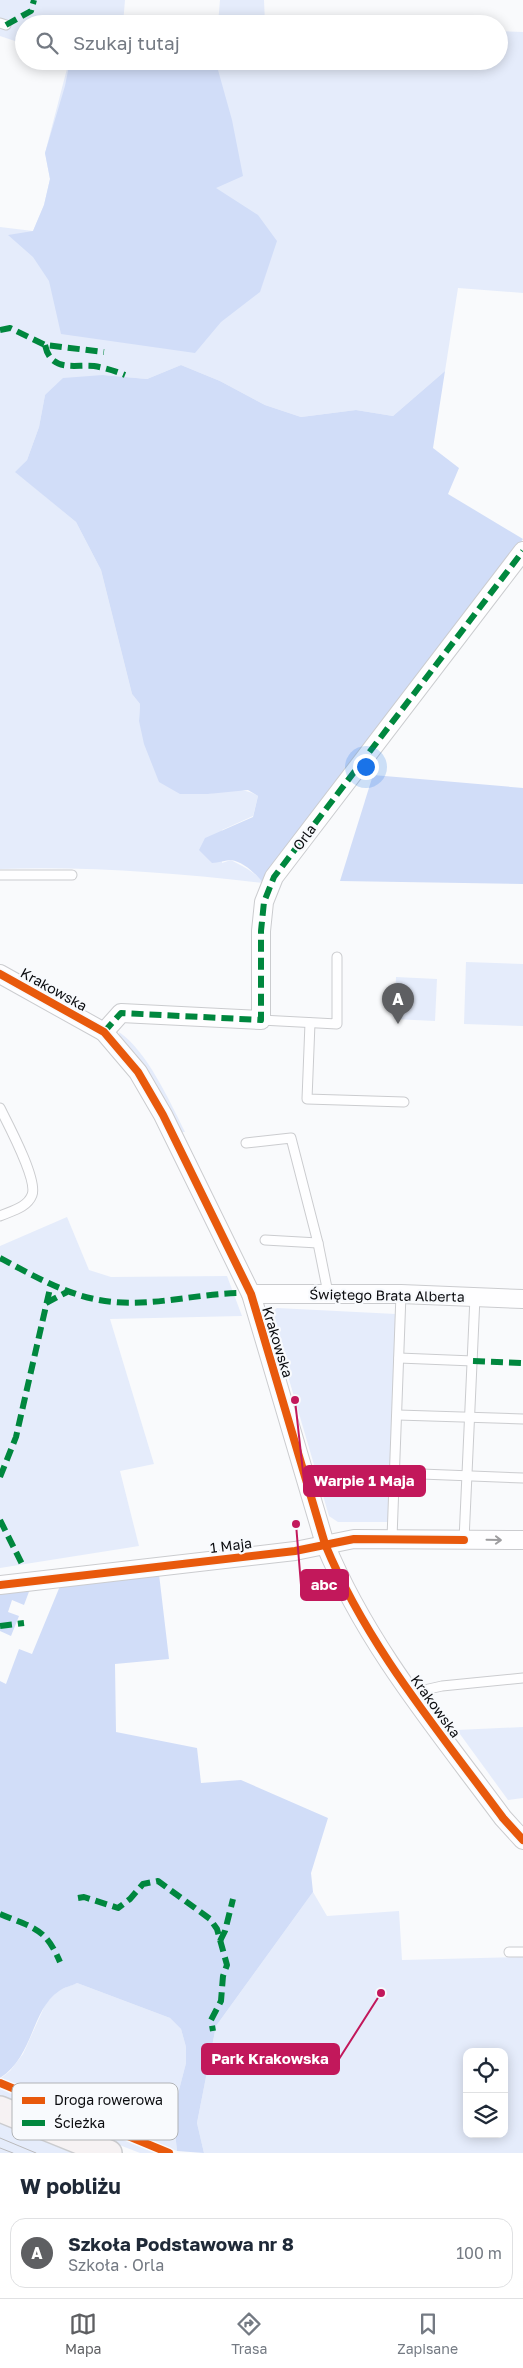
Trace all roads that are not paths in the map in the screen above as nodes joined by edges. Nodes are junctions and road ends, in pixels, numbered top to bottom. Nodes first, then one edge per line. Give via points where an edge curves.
1 (523, 551) edge
2 (0, 875) edge
3 (72, 875) dead end
4 (337, 957) dead end
5 (0, 974) edge
6 (261, 1020) junction
7 (310, 1023) junction
8 (104, 1032) junction
9 (404, 1102) dead end
10 (0, 1108) edge
11 (246, 1143) dead end
12 (0, 1216) edge
13 (265, 1240) dead end
14 (318, 1243) junction
15 (251, 1294) junction
16 (328, 1294) junction
17 (401, 1294) junction
18 (475, 1298) junction
19 (523, 1299) edge
20 (399, 1358) junction
21 (473, 1361) junction
22 (398, 1415) junction
23 (470, 1417) junction
24 (523, 1419) edge
25 (396, 1473) junction
26 (468, 1476) junction
27 (523, 1478) edge
28 (392, 1538) junction
29 (464, 1540) junction
30 (523, 1540) edge
31 (325, 1544) junction
32 (0, 1585) edge
33 (523, 1678) edge
34 (411, 1693) junction
35 (523, 1840) edge
36 (509, 1952) dead end
37 (523, 1952) edge
38 (0, 2109) edge
39 (12, 2114) edge
40 (78, 2140) edge
41 (110, 2153) edge

1 - 6 street, Orla via 274,876 264,902 261,931
2 - 3 lane
4 - 7 lane via 337,1024
5 - 8 street, Krakowska
6 - 7 lane
6 - 8 street via 122,1013
7 - 9 lane via 307,1100
8 - 15 street, Krakowska via 138,1072 163,1115
10 - 12 lane via 33,1181 32,1195 24,1206
11 - 14 lane via 291,1138
13 - 14 lane
14 - 16 lane
15 - 16 street, Świętego Brata Alberta
15 - 31 street, Krakowska
16 - 17 street, Świętego Brata Alberta
17 - 18 street, Świętego Brata Alberta
17 - 20 lane
18 - 19 street, Świętego Brata Alberta
18 - 21 lane
20 - 21 lane
20 - 22 lane
21 - 23 lane
22 - 23 lane
22 - 25 lane
23 - 24 lane
23 - 26 lane
25 - 26 lane
25 - 28 lane
26 - 27 lane
26 - 29 lane
28 - 29 street, 1 Maja
28 - 31 street, 1 Maja
29 -> 30 street, 1 Maja
31 - 32 street, 1 Maja
31 - 34 street, Krakowska via 366,1628
33 - 34 lane via 442,1686
34 - 35 street, Krakowska via 503,1818
36 - 37 lane
38 - 39 main road
40 - 41 main road

